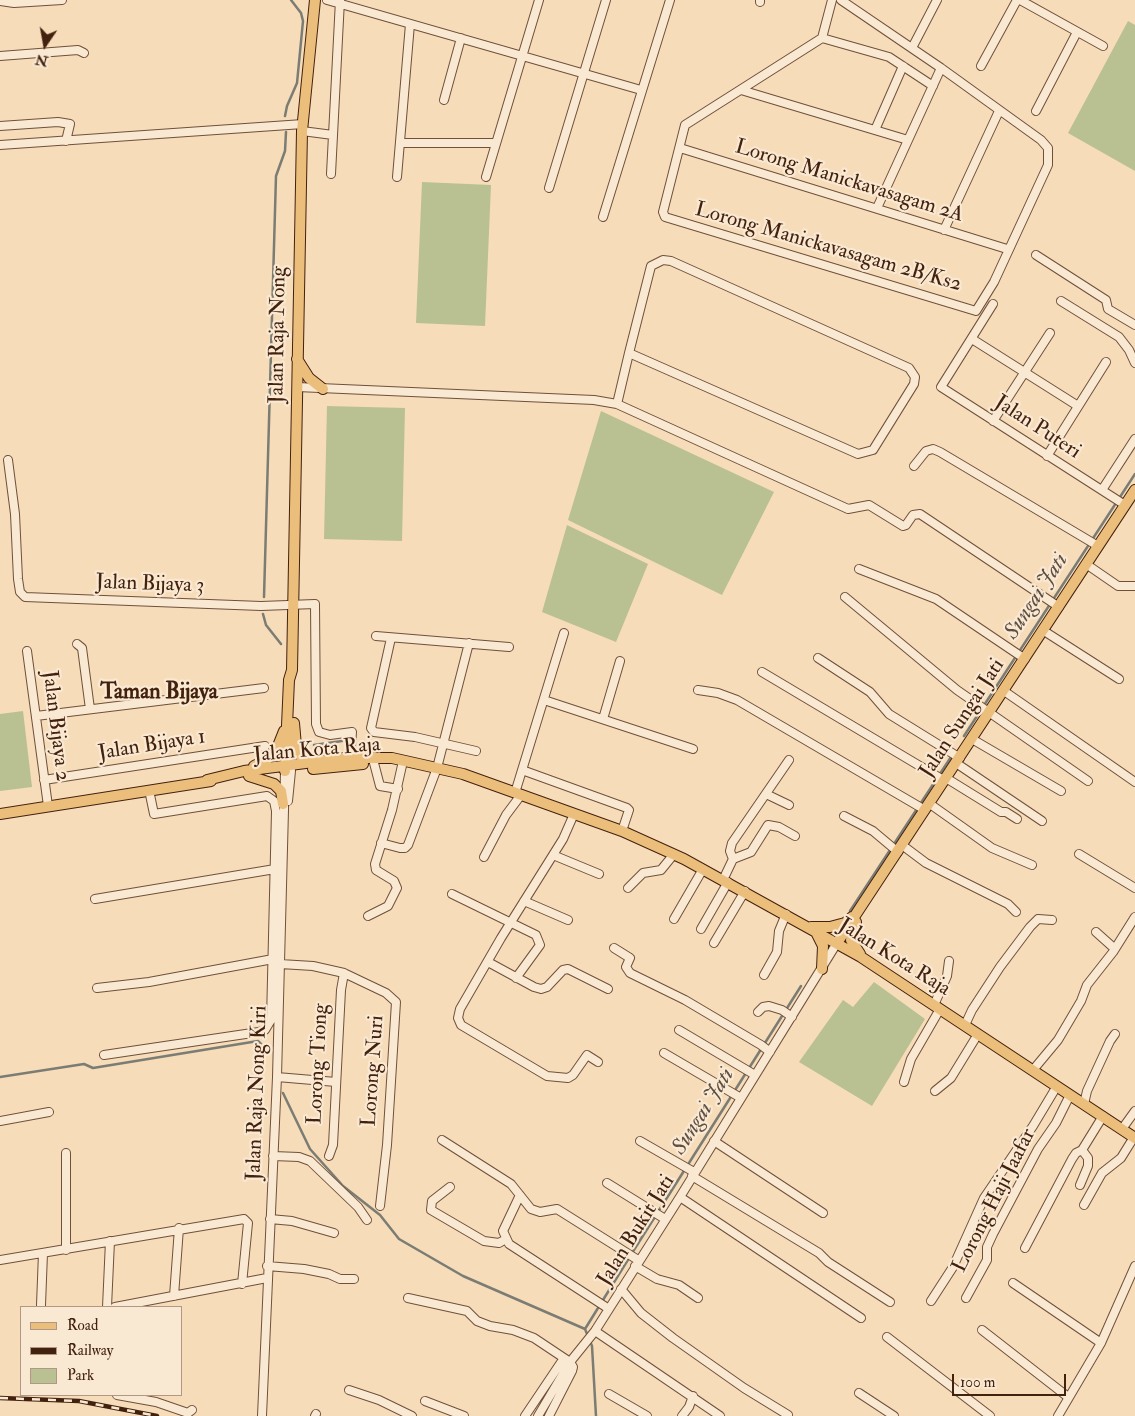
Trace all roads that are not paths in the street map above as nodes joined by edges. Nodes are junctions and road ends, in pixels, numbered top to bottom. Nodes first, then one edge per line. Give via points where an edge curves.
1 (62, 0) edge
2 (315, 0) edge
3 (326, 0) edge
4 (539, 0) edge
5 (606, 0) edge
6 (670, 0) edge
7 (832, 0) edge
8 (841, 0) edge
9 (937, 0) edge
10 (1018, 0) edge
11 (0, 2) edge
12 (340, 2) edge
13 (410, 24) junction
14 (1077, 32) junction
15 (461, 38) junction
16 (822, 38) junction
17 (1103, 46) dead end
18 (912, 48) junction
19 (84, 53) dead end
20 (0, 56) edge
21 (522, 56) junction
22 (903, 66) junction
23 (981, 66) dead end
24 (941, 68) junction
25 (583, 74) junction
26 (933, 86) junction
27 (741, 90) junction
28 (641, 92) junction
29 (444, 100) dead end
30 (999, 111) junction
31 (1036, 111) dead end
32 (0, 126) edge
33 (303, 128) junction
34 (875, 130) junction
35 (333, 135) junction
36 (66, 140) junction
37 (908, 140) junction
38 (400, 143) junction
39 (496, 143) junction
40 (0, 145) edge
41 (680, 148) junction
42 (331, 174) dead end
43 (397, 177) dead end
44 (486, 177) dead end
45 (549, 188) dead end
46 (877, 208) junction
47 (603, 217) dead end
48 (944, 230) junction
49 (1007, 249) junction
50 (1036, 255) dead end
51 (1061, 301) dead end
52 (993, 304) dead end
53 (1135, 325) edge
54 (1050, 334) dead end
55 (972, 339) junction
56 (629, 352) junction
57 (296, 358) junction
58 (1106, 362) dead end
59 (1135, 363) edge
60 (1025, 372) junction
61 (297, 387) junction
62 (323, 389) junction
63 (617, 404) junction
64 (1078, 406) junction
65 (994, 421) junction
66 (1135, 439) edge
67 (1047, 456) junction
68 (8, 460) dead end
69 (914, 466) dead end
70 (1102, 490) junction
71 (1135, 490) edge
72 (1120, 502) junction
73 (1093, 543) junction
74 (1086, 564) junction
75 (859, 569) dead end
76 (1135, 586) edge
77 (845, 597) dead end
78 (1054, 604) junction
79 (293, 606) junction
80 (1044, 631) junction
81 (564, 633) dead end
82 (376, 636) dead end
83 (392, 638) junction
84 (469, 643) junction
85 (77, 644) dead end
86 (508, 648) dead end
87 (27, 651) dead end
88 (1021, 656) junction
89 (818, 658) dead end
90 (620, 661) dead end
91 (762, 672) dead end
92 (1119, 679) dead end
93 (264, 688) dead end
94 (698, 690) dead end
95 (1004, 691) junction
96 (544, 700) junction
97 (90, 709) junction
98 (985, 710) junction
99 (36, 716) junction
100 (603, 719) junction
101 (290, 723) junction
102 (972, 739) junction
103 (443, 743) junction
104 (265, 746) dead end
105 (693, 749) dead end
106 (476, 751) dead end
107 (789, 760) dead end
108 (958, 760) junction
109 (322, 761) junction
110 (350, 761) junction
111 (401, 761) junction
112 (374, 763) junction
113 (288, 768) junction
114 (437, 768) junction
115 (522, 770) junction
116 (247, 773) junction
117 (942, 778) junction
118 (44, 780) junction
119 (1088, 781) dead end
120 (1135, 782) edge
121 (149, 790) junction
122 (398, 790) junction
123 (1062, 791) dead end
124 (518, 794) junction
125 (766, 794) junction
126 (283, 804) junction
127 (788, 805) dead end
128 (48, 806) junction
129 (923, 806) junction
130 (2, 813) edge
131 (574, 814) junction
132 (844, 816) dead end
133 (1017, 819) dead end
134 (284, 820) junction
135 (1042, 821) dead end
136 (622, 831) junction
137 (795, 836) dead end
138 (382, 843) junction
139 (896, 847) junction
140 (674, 854) junction
141 (1079, 854) dead end
142 (553, 855) junction
143 (484, 857) dead end
144 (733, 859) junction
145 (1032, 865) dead end
146 (275, 869) junction
147 (703, 869) junction
148 (599, 874) dead end
149 (726, 881) junction
150 (628, 888) dead end
151 (1135, 888) edge
152 (745, 892) junction
153 (452, 894) dead end
154 (95, 899) dead end
155 (524, 901) junction
156 (860, 909) junction
157 (1016, 912) dead end
158 (786, 914) junction
159 (368, 916) dead end
160 (1135, 917) edge
161 (674, 919) dead end
162 (568, 920) dead end
163 (1052, 920) dead end
164 (512, 922) junction
165 (811, 928) junction
166 (701, 929) dead end
167 (1096, 932) dead end
168 (714, 943) dead end
169 (838, 943) junction
170 (614, 948) dead end
171 (1115, 949) junction
172 (862, 957) junction
173 (273, 959) junction
174 (949, 961) dead end
175 (488, 962) junction
176 (280, 964) junction
177 (822, 969) junction
178 (344, 973) junction
179 (764, 975) dead end
180 (516, 978) junction
181 (96, 988) dead end
182 (608, 990) dead end
183 (937, 1007) junction
184 (758, 1012) dead end
185 (787, 1013) junction
186 (965, 1025) junction
187 (679, 1030) dead end
188 (978, 1034) junction
189 (1115, 1034) dead end
190 (766, 1049) junction
191 (664, 1053) dead end
192 (104, 1055) dead end
193 (598, 1062) dead end
194 (1033, 1070) junction
195 (750, 1072) junction
196 (277, 1076) junction
197 (336, 1082) junction
198 (904, 1082) dead end
199 (1057, 1086) junction
200 (935, 1091) dead end
201 (736, 1095) junction
202 (1070, 1095) junction
203 (1084, 1104) junction
204 (1135, 1111) edge
205 (49, 1112) dead end
206 (1103, 1116) junction
207 (0, 1121) edge
208 (1122, 1129) junction
209 (1135, 1137) edge
210 (442, 1140) dead end
211 (640, 1141) dead end
212 (714, 1141) junction
213 (1082, 1150) junction
214 (66, 1153) dead end
215 (273, 1156) junction
216 (329, 1156) dead end
217 (690, 1171) junction
218 (607, 1183) dead end
219 (1080, 1185) dead end
220 (450, 1187) dead end
221 (520, 1195) junction
222 (680, 1197) junction
223 (1084, 1205) dead end
224 (380, 1206) dead end
225 (823, 1213) dead end
226 (660, 1216) junction
227 (270, 1219) junction
228 (367, 1220) dead end
229 (179, 1228) junction
230 (334, 1233) dead end
231 (506, 1240) junction
232 (110, 1241) junction
233 (1024, 1248) dead end
234 (66, 1250) junction
235 (43, 1253) junction
236 (0, 1260) edge
237 (637, 1263) junction
238 (267, 1266) junction
239 (1135, 1266) edge
240 (267, 1278) junction
241 (354, 1279) dead end
242 (1013, 1283) dead end
243 (242, 1284) junction
244 (621, 1289) junction
245 (174, 1296) junction
246 (161, 1298) junction
247 (408, 1298) dead end
248 (698, 1298) dead end
249 (966, 1298) dead end
250 (931, 1301) dead end
251 (890, 1302) dead end
252 (41, 1305) dead end
253 (603, 1305) junction
254 (107, 1306) edge
255 (120, 1306) edge
256 (160, 1306) edge
257 (861, 1318) dead end
258 (982, 1330) dead end
259 (593, 1332) junction
260 (887, 1337) dead end
261 (1101, 1343) junction
262 (567, 1360) junction
263 (349, 1390) dead end
264 (859, 1393) dead end
265 (609, 1394) dead end
266 (127, 1396) edge
267 (693, 1396) junction
268 (1068, 1396) junction
269 (156, 1399) edge
270 (425, 1401) dead end
271 (192, 1410) dead end
272 (788, 1415) dead end
273 (262, 1416) edge
274 (412, 1416) edge
275 (464, 1416) edge
276 (525, 1416) edge
277 (538, 1416) edge
278 (549, 1416) edge
279 (647, 1416) edge
280 (682, 1416) edge
281 (720, 1416) edge
282 (894, 1416) edge
283 (990, 1416) edge
284 (1058, 1416) edge

1 - 11 street
2 - 33 main road, Jalan Raja Nong
3 - 12 street
4 - 21 street
5 - 25 street
6 - 28 street
7 - 16 street
8 - 18 street
9 - 18 street
10 - 14 street
10 - 23 street
12 - 13 street
12 - 35 street
13 - 15 street
13 - 38 street
14 - 17 street
14 - 31 street
15 - 21 street
15 - 29 street
16 - 22 street via 889,57
16 - 27 street
18 - 24 street
19 - 20 street via 78,50
21 - 25 street
21 - 39 street
22 - 26 street
22 - 34 street
24 - 26 street
24 - 30 street
25 - 28 street
25 - 45 street
26 - 37 street
27 - 34 street
27 - 41 street via 686,125
28 - 47 street
30 - 48 street
30 - 49 street via 1048,148 1048,165
32 - 36 street via 70,124
33 - 35 street
33 - 36 street
33 - 57 main road, Jalan Raja Nong
34 - 37 street
35 - 42 street
36 - 40 street
37 - 46 street
38 - 39 street
38 - 43 street
39 - 44 street
41 - 46 street, Lorong Manickavasagam 2A
41 - 49 street, Lorong Manickavasagam 2B/Ks2 via 663,212 670,220 976,310 994,282
46 - 48 street, Lorong Manickavasagam 2A
48 - 49 street, Lorong Manickavasagam 2A
50 - 53 street via 1106,300 1108,309
51 - 59 street via 1119,337
52 - 55 street
54 - 60 street
55 - 60 street
55 - 65 street, Jalan Puteri via 941,387
56 - 56 street via 858,454 873,450 914,384 913,371 909,368 663,260 652,266
56 - 63 street
57 - 61 main road, Jalan Raja Nong
57 - 62 main road via 309,378
58 - 64 street
60 - 64 street
60 - 65 street
61 - 62 street
61 - 79 main road, Jalan Raja Nong
62 - 63 street via 594,400
63 - 78 street via 848,509 869,505 902,526 913,515 920,514
64 - 67 street
65 - 67 street, Jalan Puteri
66 - 70 street
67 - 70 street, Jalan Puteri
68 - 79 street, Jalan Bijaya 3 via 20,592 30,598
69 - 73 street via 926,451 940,452
70 - 72 street, Jalan Puteri
71 - 72 main road, Jalan Sungai Jati
72 - 73 main road, Jalan Sungai Jati
73 - 74 main road, Jalan Sungai Jati
74 - 76 street via 1118,586
74 - 78 main road, Jalan Sungai Jati
75 - 88 street via 936,599
77 - 98 street
78 - 80 main road, Jalan Sungai Jati
79 - 101 main road, Jalan Raja Nong via 292,670 295,680
79 - 110 street via 315,604 316,724 319,732 330,735 352,732
80 - 88 main road, Jalan Sungai Jati
80 - 92 street
81 - 96 street
82 - 83 street
83 - 84 street
83 - 103 street via 372,728 380,734
84 - 86 street
84 - 103 street
85 - 97 street via 82,648
87 - 99 street, Jalan Bijaya 2
88 - 95 main road, Jalan Sungai Jati
89 - 108 street via 870,692 889,714
90 - 100 street
91 - 117 street
93 - 97 street
94 - 129 street via 718,692 738,700
95 - 98 main road, Jalan Sungai Jati
95 - 120 street
96 - 100 street
96 - 115 street
97 - 99 street
98 - 102 main road, Jalan Sungai Jati
98 - 119 street
99 - 118 street, Jalan Bijaya 2
100 - 105 street
101 - 109 main road via 299,754 303,758
101 - 113 main road, Jalan Raja Nong
101 - 116 main road via 276,751
102 - 108 main road, Jalan Sungai Jati
102 - 123 street
103 - 106 street
103 - 114 street
104 - 118 street, Jalan Bijaya 1
107 - 125 street
108 - 117 main road, Jalan Sungai Jati
108 - 135 street
109 - 110 main road
109 - 113 main road
110 - 111 main road via 392,758
110 - 112 main road, Jalan Kota Raja
110 - 113 main road, Jalan Kota Raja
111 - 112 main road, Jalan Kota Raja
111 - 114 main road, Jalan Kota Raja
111 - 122 street
112 - 122 street via 380,786
113 - 116 main road, Jalan Kota Raja
113 - 126 street, Jalan Raja Nong Kiri
113 - 134 street
114 - 124 main road, Jalan Kota Raja
114 - 138 street via 408,845 400,848
115 - 124 street
115 - 136 street via 629,810
116 - 121 main road, Jalan Kota Raja
116 - 126 main road via 274,784 280,791
117 - 129 main road, Jalan Sungai Jati
117 - 133 street
118 - 128 street, Jalan Bijaya 2
121 - 128 main road, Jalan Kota Raja
121 - 146 street via 154,814 267,796 276,805
122 - 138 street
124 - 131 main road, Jalan Kota Raja
124 - 143 street
125 - 127 street
125 - 144 street via 732,843
126 - 134 street, Jalan Raja Nong Kiri
128 - 130 main road, Jalan Kota Raja
129 - 139 main road, Jalan Sungai Jati
129 - 145 street via 992,848
131 - 136 main road, Jalan Kota Raja
131 - 142 street
132 - 139 street
134 - 176 street, Jalan Raja Nong Kiri
136 - 140 main road, Jalan Kota Raja
137 - 144 street via 779,826 768,825 751,852
138 - 159 street via 374,864 376,870 394,881 397,888 388,906
139 - 156 main road, Jalan Sungai Jati
139 - 157 street via 1008,904
140 - 147 main road, Jalan Kota Raja
140 - 150 street via 661,870 643,873
141 - 151 street
142 - 148 street
142 - 155 street
144 - 149 street
146 - 154 street
146 - 173 street
147 - 149 main road, Jalan Kota Raja
147 - 161 street
149 - 152 main road, Jalan Kota Raja
149 - 166 street
152 - 158 main road, Jalan Kota Raja
152 - 168 street
153 - 164 street
155 - 162 street
155 - 164 street
156 - 165 main road via 845,923
156 - 169 main road, Jalan Sungai Jati
156 - 172 main road via 851,940
158 - 165 main road, Jalan Kota Raja
158 - 179 street via 776,952
160 - 171 street
163 - 186 street via 1038,919 1030,927 996,973
164 - 175 street
164 - 180 street via 529,930 540,941
165 - 169 main road, Jalan Kota Raja
165 - 177 main road via 823,946
167 - 171 street
169 - 172 main road, Jalan Kota Raja
169 - 177 street, Jalan Bukit Jati
170 - 190 street via 630,958 626,968 630,973 685,1000
171 - 194 street via 1087,985 1058,1040
172 - 183 main road, Jalan Kota Raja
173 - 181 street via 149,982
173 - 192 street via 272,1018 265,1030
174 - 183 street
175 - 180 street
175 - 193 street via 460,1009 458,1018 461,1025 547,1076 560,1079 573,1075 587,1055
176 - 178 street, Lorong Nuri via 313,966
176 - 196 street, Jalan Raja Nong Kiri
177 - 185 street, Jalan Bukit Jati
178 - 197 street, Lorong Tiong
178 - 224 street, Lorong Nuri via 386,993 396,1002
180 - 182 street via 542,989 563,970 568,970
183 - 186 main road, Jalan Kota Raja
183 - 198 street via 906,1070
184 - 185 street via 769,1006
185 - 190 street, Jalan Bukit Jati
186 - 188 main road, Jalan Kota Raja
187 - 195 street
188 - 194 main road, Jalan Kota Raja
188 - 200 street via 950,1078
189 - 203 street via 1087,1091
190 - 195 street, Jalan Bukit Jati
191 - 201 street
194 - 199 main road, Jalan Kota Raja
195 - 201 street, Jalan Bukit Jati
196 - 197 street
196 - 215 street, Jalan Raja Nong Kiri
197 - 216 street, Lorong Tiong via 333,1145
199 - 202 main road, Jalan Kota Raja
199 - 250 street via 984,1198 953,1266
201 - 212 street, Jalan Bukit Jati
202 - 203 main road, Jalan Kota Raja
202 - 249 street, Lorong Haji Jaafar via 993,1234 986,1260
203 - 206 main road, Jalan Kota Raja
204 - 208 street
205 - 207 street
206 - 208 main road, Jalan Kota Raja
206 - 213 street
208 - 209 main road, Jalan Kota Raja
209 - 223 street via 1121,1158 1102,1173
210 - 221 street via 511,1184
211 - 217 street
212 - 217 street, Jalan Bukit Jati
212 - 225 street
213 - 219 street via 1088,1158 1088,1166
213 - 233 street via 1072,1159
214 - 234 street
215 - 227 street, Jalan Raja Nong Kiri
215 - 228 street via 310,1161 358,1207
217 - 222 street, Jalan Bukit Jati
217 - 251 street
218 - 226 street
220 - 231 street via 432,1201 431,1210 484,1241 499,1243
221 - 231 street via 503,1231
221 - 237 street via 531,1209 540,1212 557,1209
222 - 226 street, Jalan Bukit Jati
222 - 257 street
226 - 237 street, Jalan Bukit Jati
227 - 230 street via 292,1221
227 - 238 street, Jalan Raja Nong Kiri
229 - 232 street
229 - 243 street via 244,1219 248,1223
229 - 245 street
231 - 253 street, Jalan Bukit Jati
232 - 234 street
232 - 254 street
234 - 235 street
235 - 236 street
235 - 252 street
237 - 244 street, Jalan Bukit Jati
237 - 248 street via 657,1279 679,1285
238 - 240 street, Jalan Raja Nong Kiri
238 - 241 street via 304,1269 340,1279
239 - 261 street
240 - 243 street
240 - 273 street, Jalan Raja Nong Kiri
242 - 261 street
243 - 245 street
244 - 253 street, Jalan Bukit Jati
244 - 272 street via 650,1321
245 - 246 street
246 - 255 street
246 - 256 street
247 - 262 street via 467,1311 477,1321 539,1340
253 - 259 street, Jalan Bukit Jati
258 - 268 street
259 - 262 street, Jalan Bukit Jati
259 - 267 street
260 - 283 street
261 - 268 street
262 - 276 street
262 - 277 street, Jalan Bukit Jati
262 - 278 street via 573,1367 572,1371
263 - 274 street
264 - 282 street
265 - 279 street
266 - 269 street
267 - 280 street
267 - 281 street
268 - 284 street
269 - 271 street via 188,1413
270 - 275 street

